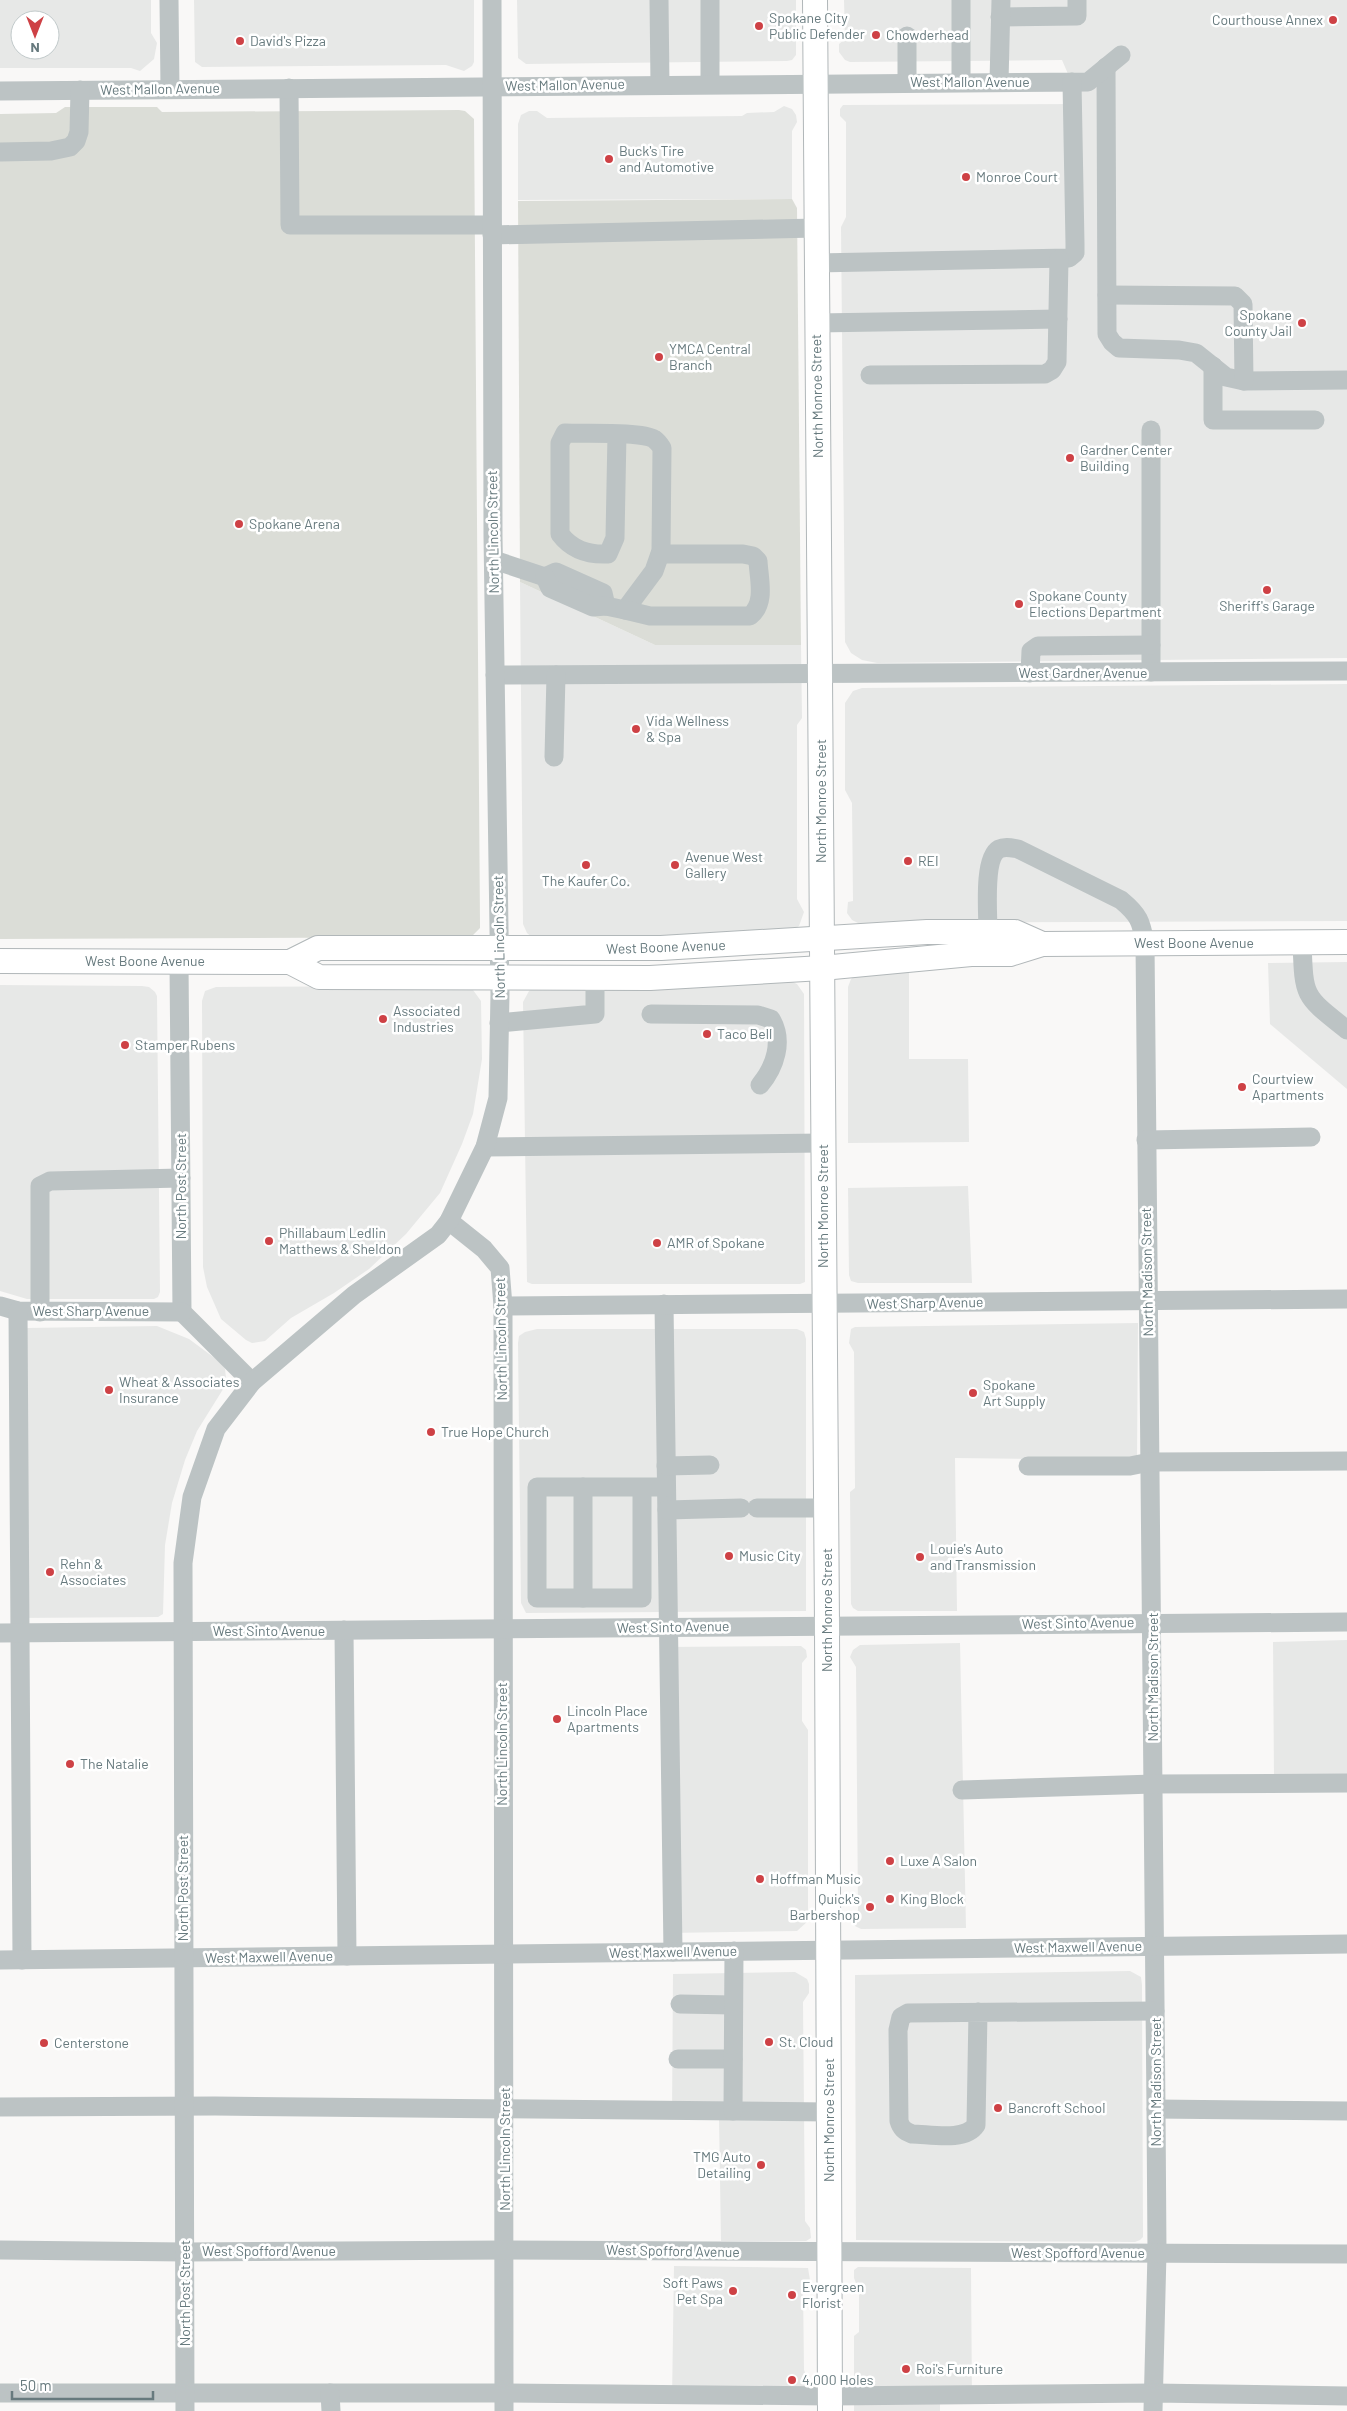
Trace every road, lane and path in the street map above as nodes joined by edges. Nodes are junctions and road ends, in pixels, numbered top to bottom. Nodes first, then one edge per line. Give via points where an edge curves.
1 (169, 0) edge
2 (492, 0) edge
3 (659, 0) edge
4 (710, 0) edge
5 (814, 0) edge
6 (961, 0) edge
7 (1077, 0) edge
8 (1001, 9) edge
9 (907, 36) dead end
10 (1121, 55) dead end
11 (1106, 67) junction
12 (907, 82) junction
13 (961, 82) junction
14 (999, 82) junction
15 (1072, 82) junction
16 (815, 83) junction
17 (710, 84) junction
18 (660, 85) junction
19 (492, 86) junction
20 (289, 88) junction
21 (170, 89) junction
22 (80, 90) junction
23 (0, 91) edge
24 (0, 152) edge
25 (816, 228) junction
26 (492, 230) junction
27 (1059, 259) junction
28 (816, 263) junction
29 (1107, 295) junction
30 (1058, 319) junction
31 (817, 323) junction
32 (1213, 366) junction
33 (870, 375) dead end
34 (1347, 380) edge
35 (1244, 381) junction
36 (1315, 420) dead end
37 (1151, 430) dead end
38 (617, 434) junction
39 (660, 554) junction
40 (494, 560) junction
41 (625, 610) junction
42 (1151, 645) junction
43 (1347, 671) edge
44 (1150, 672) junction
45 (1030, 673) junction
46 (495, 675) junction
47 (556, 675) junction
48 (820, 675) junction
49 (554, 756) dead end
50 (988, 931) junction
51 (822, 937) junction
52 (1302, 942) junction
53 (1347, 942) edge
54 (1145, 943) junction
55 (1042, 944) junction
56 (500, 949) junction
57 (0, 961) edge
58 (179, 962) junction
59 (290, 962) junction
60 (822, 968) junction
61 (500, 978) junction
62 (594, 978) junction
63 (651, 1014) dead end
64 (499, 1023) junction
65 (1347, 1030) edge
66 (760, 1085) dead end
67 (1311, 1137) dead end
68 (1146, 1140) junction
69 (822, 1143) junction
70 (485, 1147) junction
71 (181, 1178) junction
72 (449, 1222) junction
73 (1347, 1299) edge
74 (1147, 1300) junction
75 (664, 1304) junction
76 (824, 1304) junction
77 (0, 1306) edge
78 (503, 1306) junction
79 (18, 1311) junction
80 (40, 1312) junction
81 (182, 1312) junction
82 (252, 1382) junction
83 (1347, 1461) edge
84 (1150, 1462) junction
85 (710, 1465) dead end
86 (666, 1466) junction
87 (1028, 1466) dead end
88 (583, 1487) junction
89 (642, 1487) junction
90 (666, 1487) junction
91 (826, 1508) junction
92 (667, 1510) junction
93 (668, 1597) junction
94 (584, 1598) junction
95 (642, 1598) junction
96 (1153, 1622) junction
97 (1347, 1622) edge
98 (827, 1626) junction
99 (668, 1628) junction
100 (502, 1629) junction
101 (344, 1630) junction
102 (183, 1631) junction
103 (0, 1633) edge
104 (19, 1633) junction
105 (1347, 1783) edge
106 (1154, 1784) junction
107 (962, 1790) dead end
108 (1347, 1944) edge
109 (1155, 1946) junction
110 (829, 1950) junction
111 (673, 1952) junction
112 (734, 1952) junction
113 (504, 1954) junction
114 (347, 1956) junction
115 (183, 1957) junction
116 (0, 1960) edge
117 (22, 1960) junction
118 (680, 2004) dead end
119 (733, 2004) junction
120 (1155, 2011) junction
121 (978, 2012) junction
122 (678, 2058) dead end
123 (733, 2059) junction
124 (183, 2106) junction
125 (0, 2107) edge
126 (505, 2108) junction
127 (1156, 2109) junction
128 (733, 2111) junction
129 (1347, 2111) edge
130 (828, 2112) junction
131 (0, 2250) edge
132 (506, 2250) junction
133 (185, 2252) junction
134 (829, 2253) junction
135 (1157, 2253) junction
136 (1347, 2254) edge
137 (0, 2393) edge
138 (1347, 2396) edge
139 (185, 2402) edge
140 (331, 2402) edge
141 (364, 2402) edge
142 (505, 2402) edge
143 (1153, 2402) edge
144 (830, 2404) edge

1 - 21 street
2 - 19 street, North Lincoln Street
3 - 18 street
4 - 17 street
5 - 16 main road, North Monroe Street
6 - 13 street
7 - 8 street via 1077,16
8 - 14 street
9 - 12 street
10 - 11 street, West Mallon Avenue
11 - 15 street, West Mallon Avenue via 1088,82
11 - 29 street
12 - 13 street, West Mallon Avenue
12 - 16 street, West Mallon Avenue
13 - 14 street, West Mallon Avenue
14 - 15 street, West Mallon Avenue
15 - 27 street via 1075,253 1069,258
16 - 17 street, West Mallon Avenue
16 - 25 main road, North Monroe Street
17 - 18 street, West Mallon Avenue
18 - 19 street, West Mallon Avenue
19 - 20 street, West Mallon Avenue
19 - 26 street, North Lincoln Street
20 - 21 street, West Mallon Avenue
20 - 26 street via 290,225
21 - 22 street, West Mallon Avenue
22 - 23 street, West Mallon Avenue
22 - 24 street via 79,132 70,147 62,151
25 - 26 street
25 - 28 main road, North Monroe Street
26 - 40 street, North Lincoln Street
27 - 28 street
27 - 30 street
28 - 31 main road, North Monroe Street
29 - 32 street via 1107,334 1119,348 1196,353
29 - 35 street via 1235,296 1243,304
30 - 31 street
30 - 33 street via 1057,362 1044,374
31 - 48 main road, North Monroe Street
32 - 35 street via 1226,377
32 - 36 street via 1213,420
34 - 35 street
37 - 42 street
38 - 38 street via 565,433 560,443 560,534 569,546 594,555 608,554 615,538
38 - 39 street via 643,435 655,439 662,448
39 - 41 street via 654,571
39 - 41 street via 753,556 758,561 760,602 757,610 750,616 660,616
40 - 41 street via 545,577 556,572 603,593 606,606
40 - 46 street, North Lincoln Street
42 - 44 street
42 - 45 street via 1038,646 1031,651
43 - 44 street, West Gardner Avenue
44 - 45 street, West Gardner Avenue
45 - 48 street, West Gardner Avenue
46 - 47 street, West Gardner Avenue
46 - 56 street, North Lincoln Street
47 - 48 street, West Gardner Avenue
47 - 49 street
48 - 51 main road, North Monroe Street
50 - 51 main road, West Boone Avenue
50 - 54 street, North Madison Street via 988,868 992,856 1007,848 1018,849 1121,900 1135,911
50 - 55 main road, West Boone Avenue via 1015,932
51 - 56 main road, West Boone Avenue via 700,947
51 - 60 main road, North Monroe Street
52 - 53 main road, West Boone Avenue
52 - 54 main road, West Boone Avenue
52 - 65 street via 1307,994
54 - 55 main road, West Boone Avenue
54 - 68 street, North Madison Street
55 - 60 main road, West Boone Avenue via 1010,954 946,956
56 - 59 main road, West Boone Avenue via 318,948
56 - 61 street, North Lincoln Street
57 - 58 main road, West Boone Avenue
58 - 59 main road, West Boone Avenue
58 - 71 street, North Post Street
59 - 61 main road, West Boone Avenue via 319,977
60 - 62 main road, West Boone Avenue
60 - 69 main road, North Monroe Street
61 - 62 main road, West Boone Avenue
61 - 64 street, North Lincoln Street
62 - 64 street via 595,1014
63 - 66 street via 758,1015 771,1019 776,1028 776,1057 770,1073
64 - 70 street, North Lincoln Street via 498,1098
67 - 68 street
68 - 74 street, North Madison Street
69 - 70 street
69 - 76 main road, North Monroe Street
70 - 72 street, North Lincoln Street
71 - 80 street via 50,1181 40,1186
71 - 81 street, North Post Street
72 - 78 street, North Lincoln Street via 484,1249 500,1268
72 - 82 street, North Post Street via 438,1235 354,1295
73 - 74 street, West Sharp Avenue
74 - 76 street, West Sharp Avenue
74 - 84 street, North Madison Street
75 - 76 street, West Sharp Avenue
75 - 78 street, West Sharp Avenue
75 - 86 street
76 - 91 main road, North Monroe Street
77 - 79 street, West Sharp Avenue
78 - 100 street, North Lincoln Street
79 - 80 street, West Sharp Avenue
79 - 104 street
80 - 81 street, West Sharp Avenue
81 - 82 street
82 - 102 street, North Post Street via 216,1429 192,1497 183,1563
83 - 84 street
84 - 87 street via 1130,1466
84 - 96 street, North Madison Street
85 - 86 street
86 - 90 street
88 - 89 street
88 - 94 street
88 - 94 street via 537,1487 537,1598
89 - 90 street
89 - 95 street
90 - 92 street
91 - 92 street
91 - 98 main road, North Monroe Street
92 - 93 street
93 - 95 street
93 - 99 street
94 - 95 street
96 - 97 street, West Sinto Avenue
96 - 98 street, West Sinto Avenue
96 - 106 street, North Madison Street
98 - 99 street, West Sinto Avenue
98 - 110 main road, North Monroe Street
99 - 100 street, West Sinto Avenue
99 - 111 street
100 - 101 street, West Sinto Avenue
100 - 113 street, North Lincoln Street
101 - 102 street, West Sinto Avenue
101 - 114 street
102 - 104 street, West Sinto Avenue
102 - 115 street, North Post Street
103 - 104 street, West Sinto Avenue
104 - 117 street
105 - 106 street
106 - 107 street
106 - 109 street, North Madison Street
108 - 109 street, West Maxwell Avenue
109 - 110 street, West Maxwell Avenue
109 - 120 street, North Madison Street
110 - 112 street, West Maxwell Avenue
110 - 130 main road, North Monroe Street
111 - 112 street, West Maxwell Avenue
111 - 113 street, West Maxwell Avenue
112 - 119 street
113 - 114 street, West Maxwell Avenue
113 - 126 street, North Lincoln Street
114 - 115 street, West Maxwell Avenue
115 - 117 street, West Maxwell Avenue
115 - 124 street, North Post Street
116 - 117 street, West Maxwell Avenue
118 - 119 street
119 - 123 street
120 - 121 street
120 - 127 street, North Madison Street
121 - 121 street via 908,2013 901,2017 898,2030 899,2121 906,2132 957,2135 973,2130 976,2125
122 - 123 street
123 - 128 street
124 - 125 street
124 - 126 street
124 - 133 street, North Post Street
126 - 128 street
126 - 132 street, North Lincoln Street
127 - 129 street
127 - 135 street, North Madison Street
128 - 130 street
130 - 134 main road, North Monroe Street
131 - 133 street, West Spofford Avenue
132 - 133 street, West Spofford Avenue
132 - 134 street, West Spofford Avenue
132 - 142 street, North Lincoln Street
133 - 139 street, North Post Street
134 - 135 street, West Spofford Avenue
134 - 144 main road, North Monroe Street
135 - 136 street, West Spofford Avenue
135 - 143 street, North Madison Street
137 - 139 street
138 - 143 street
139 - 140 street
140 - 141 street
141 - 142 street
142 - 144 street
143 - 144 street

